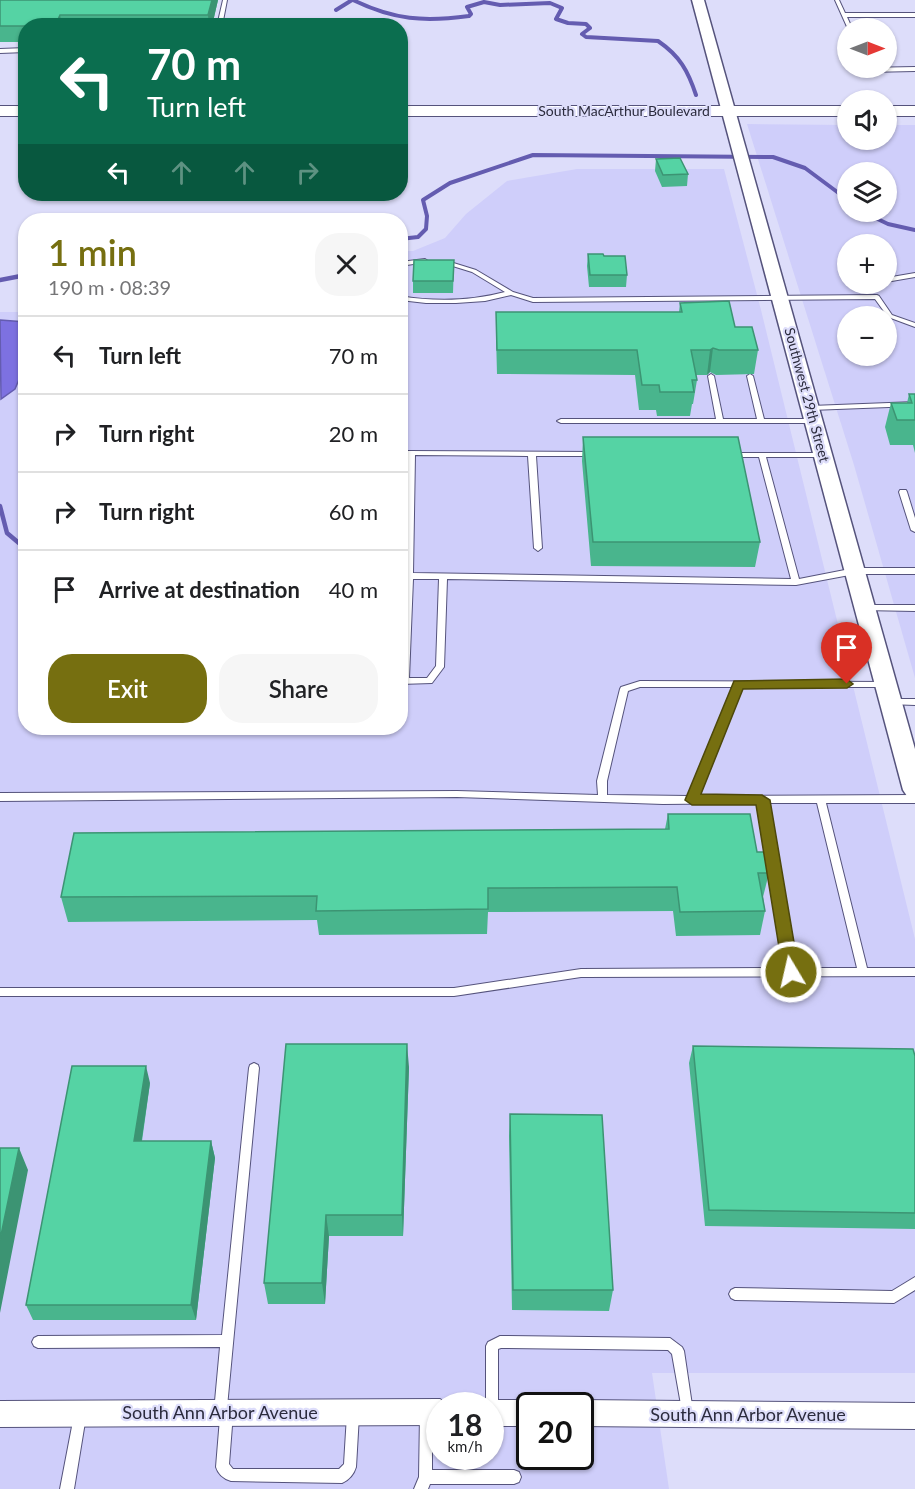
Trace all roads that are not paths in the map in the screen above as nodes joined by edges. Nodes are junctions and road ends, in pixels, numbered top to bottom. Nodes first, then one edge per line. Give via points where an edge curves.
1 (225, 0) edge
2 (698, 0) edge
3 (837, 0) edge
4 (843, 15) junction
5 (915, 15) edge
6 (221, 18) edge
7 (844, 18) edge
8 (18, 50) edge
9 (0, 51) edge
10 (897, 69) edge
11 (915, 69) edge
12 (0, 111) edge
13 (18, 111) edge
14 (408, 111) edge
15 (727, 111) junction
16 (837, 111) edge
17 (897, 111) edge
18 (915, 111) edge
19 (408, 263) edge
20 (915, 275) edge
21 (897, 278) edge
22 (511, 292) junction
23 (408, 299) edge
24 (781, 299) junction
25 (915, 325) edge
26 (711, 376) dead end
27 (750, 376) dead end
28 (915, 404) edge
29 (813, 415) junction
30 (561, 421) dead end
31 (720, 421) junction
32 (761, 421) junction
33 (411, 453) joint
34 (532, 454) junction
35 (601, 454) edge
36 (728, 455) edge
37 (762, 455) junction
38 (824, 455) junction
39 (903, 492) dead end
40 (915, 530) edge
41 (538, 548) dead end
42 (855, 571) junction
43 (915, 571) edge
44 (409, 576) junction
45 (443, 577) junction
46 (795, 582) junction
47 (408, 594) edge
48 (865, 608) junction
49 (915, 608) edge
50 (408, 681) edge
51 (739, 684) junction
52 (888, 693) junction
53 (915, 702) edge
54 (915, 790) edge
55 (0, 797) edge
56 (603, 798) junction
57 (915, 799) edge
58 (692, 800) junction
59 (762, 800) junction
60 (821, 800) junction
61 (791, 972) junction
62 (863, 972) junction
63 (915, 972) edge
64 (0, 992) edge
65 (254, 1068) dead end
66 (915, 1283) edge
67 (735, 1294) dead end
68 (227, 1341) junction
69 (38, 1342) dead end
70 (491, 1392) edge
71 (426, 1412) edge
72 (224, 1413) junction
73 (353, 1413) junction
74 (594, 1413) edge
75 (0, 1414) edge
76 (80, 1414) junction
77 (688, 1414) junction
78 (915, 1416) edge
79 (426, 1467) edge
80 (514, 1477) dead end
81 (424, 1483) edge
82 (67, 1489) edge

1 - 6 lane
2 - 15 street, Southwest 29th Street
3 - 4 lane
4 - 5 lane
4 - 7 lane
8 - 9 lane
10 - 11 lane
12 - 13 main road
14 - 15 main road, South MacArthur Boulevard
15 - 16 main road, South MacArthur Boulevard
15 - 24 street, Southwest 29th Street
17 - 18 main road
19 - 22 lane via 447,262 474,271
20 - 21 lane
22 - 23 lane via 494,298
22 - 24 lane via 533,300
24 - 25 lane via 878,294 890,316
24 - 29 street, Southwest 29th Street
26 - 31 lane
27 - 32 lane
28 - 29 lane
29 - 32 lane
29 - 38 street, Southwest 29th Street
30 - 31 lane
31 - 32 lane
33 - 34 lane
33 - 44 lane
34 - 35 lane
34 - 41 lane
36 - 37 lane
37 - 38 lane
37 - 46 lane
38 - 42 street, Southwest 29th Street
39 - 40 lane
42 - 43 lane
42 - 46 lane
42 - 48 street, Southwest 29th Street
44 - 45 lane
44 - 47 lane
45 - 46 lane
45 - 50 lane via 440,667 429,681
48 - 49 lane
48 - 52 street, Southwest 29th Street
51 - 52 lane
51 - 56 lane via 640,684 624,689 602,781
51 - 58 lane
52 - 53 lane
52 - 54 street, Southwest 29th Street
55 - 56 lane via 457,794
56 - 58 lane
57 - 60 lane
58 - 59 lane
59 - 60 lane
59 - 61 lane
60 - 62 lane
61 - 62 lane
61 - 64 lane via 581,973 454,992
62 - 63 lane
65 - 68 lane
66 - 67 lane via 894,1297
68 - 69 lane
68 - 72 lane
70 - 77 lane via 492,1346 500,1342 670,1344 678,1351
71 - 73 street, South Ann Arbor Avenue
72 - 73 street, South Ann Arbor Avenue
72 - 73 lane via 222,1467 231,1475 342,1476 350,1467
72 - 76 street, South Ann Arbor Avenue
74 - 77 street, South Ann Arbor Avenue
75 - 76 street, South Ann Arbor Avenue
76 - 82 lane
77 - 78 street, South Ann Arbor Avenue
79 - 81 lane
80 - 81 lane

